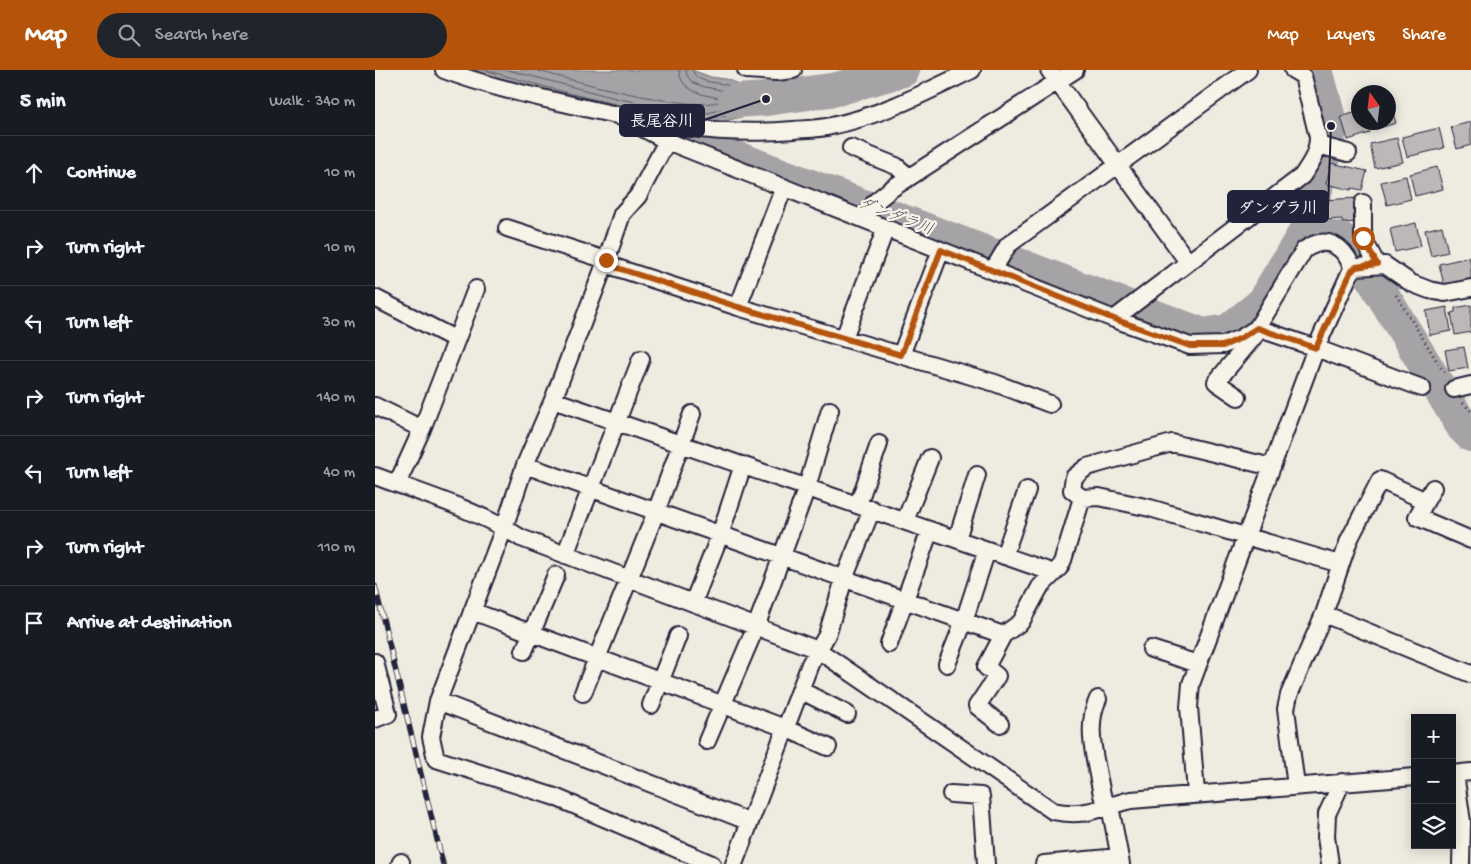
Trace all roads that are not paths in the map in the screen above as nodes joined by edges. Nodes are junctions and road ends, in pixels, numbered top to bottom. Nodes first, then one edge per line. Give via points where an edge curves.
1 (444, 70) edge
2 (745, 70) edge
3 (793, 70) edge
4 (972, 70) edge
5 (1075, 70) edge
6 (1248, 70) edge
7 (1293, 70) edge
8 (1054, 76) edge
9 (619, 116) junction
10 (667, 140) junction
11 (851, 148) dead end
12 (1117, 166) junction
13 (909, 177) junction
14 (784, 187) junction
15 (1363, 203) dead end
16 (869, 211) junction
17 (507, 228) dead end
18 (886, 228) junction
19 (941, 250) junction
20 (605, 262) junction
21 (997, 262) junction
22 (1188, 262) junction
23 (1364, 266) junction
24 (476, 288) dead end
25 (1471, 288) edge
26 (375, 298) edge
27 (738, 307) junction
28 (1114, 319) junction
29 (1259, 328) junction
30 (844, 338) junction
31 (455, 340) junction
32 (1316, 348) junction
33 (901, 355) junction
34 (641, 360) dead end
35 (1471, 385) edge
36 (1422, 388) dead end
37 (1455, 389) road end
38 (1238, 398) dead end
39 (553, 400) junction
40 (1050, 404) dead end
41 (375, 406) edge
42 (830, 410) dead end
43 (692, 414) dead end
44 (617, 422) junction
45 (422, 428) junction
46 (680, 444) junction
47 (879, 444) dead end
48 (930, 458) dead end
49 (525, 465) junction
50 (743, 465) junction
51 (1272, 467) junction
52 (977, 475) dead end
53 (375, 476) edge
54 (397, 484) junction
55 (807, 487) junction
56 (591, 489) junction
57 (1027, 490) dead end
58 (1081, 498) junction
59 (865, 507) junction
60 (656, 512) junction
61 (905, 521) junction
62 (504, 528) junction
63 (930, 530) junction
64 (720, 535) junction
65 (1247, 537) junction
66 (957, 539) junction
67 (1471, 540) edge
68 (987, 550) junction
69 (565, 555) junction
70 (1004, 556) junction
71 (781, 557) junction
72 (1340, 564) junction
73 (1054, 573) junction
74 (556, 575) dead end
75 (630, 579) junction
76 (844, 580) junction
77 (905, 601) junction
78 (693, 603) junction
79 (472, 610) junction
80 (1323, 614) junction
81 (964, 621) junction
82 (753, 632) junction
83 (532, 633) junction
84 (1003, 635) junction
85 (678, 636) dead end
86 (889, 644) dead end
87 (1151, 649) dead end
88 (818, 650) junction
89 (524, 651) dead end
90 (597, 657) junction
91 (375, 662) edge
92 (947, 664) dead end
93 (1198, 664) junction
94 (1471, 674) edge
95 (660, 681) junction
96 (800, 690) junction
97 (583, 693) dead end
98 (1098, 699) dead end
99 (438, 701) junction
100 (651, 705) dead end
101 (723, 705) junction
102 (847, 714) dead end
103 (375, 719) edge
104 (999, 724) dead end
105 (785, 728) junction
106 (707, 741) dead end
107 (828, 747) dead end
108 (1459, 773) edge
109 (1411, 777) edge
110 (1342, 782) junction
111 (1296, 786) junction
112 (1196, 793) junction
113 (951, 794) dead end
114 (1110, 806) junction
115 (750, 822) junction
116 (1120, 861) edge
117 (712, 864) edge
118 (734, 864) edge
119 (986, 864) edge
120 (1044, 864) edge
121 (1330, 864) edge
122 (1461, 864) edge

1 - 9 street via 535,97
2 - 3 street
4 - 9 street via 869,117 829,126 735,132 673,127
5 - 8 street
6 - 12 street
7 - 22 street via 1303,76 1318,137 1331,149 1314,158 1302,176
8 - 12 street
8 - 13 street
9 - 10 street
10 - 14 street
10 - 20 street via 638,196 622,214
11 - 13 street via 896,166
12 - 21 street via 1009,245
12 - 22 street
13 - 16 street via 891,189
14 - 16 street
14 - 27 street
15 - 23 street
16 - 18 street
17 - 20 street
18 - 19 street
18 - 30 street
19 - 21 street
19 - 33 street
20 - 27 street
20 - 39 street
21 - 28 street
22 - 28 street
23 - 25 street via 1385,265 1411,283 1429,290 1445,293
23 - 29 street via 1323,241 1314,243 1301,255
23 - 32 street via 1350,273
24 - 31 street
26 - 31 street
27 - 30 street
28 - 29 street via 1190,346 1223,346
29 - 32 street
29 - 38 street via 1217,382
30 - 33 street
31 - 45 street
32 - 36 street
32 - 51 street
33 - 40 street via 995,383
34 - 44 street
35 - 37 street
39 - 44 street
39 - 49 street
41 - 45 street
42 - 55 street
43 - 46 street
44 - 46 street
44 - 56 street
45 - 54 street
46 - 50 street
46 - 60 street
47 - 59 street
48 - 61 street
49 - 56 street
49 - 62 street
50 - 55 street
50 - 64 street
51 - 58 street via 1172,443 1087,467 1075,476 1072,490
51 - 65 street
52 - 66 street
53 - 54 street
54 - 62 street
55 - 59 street
55 - 71 street
56 - 60 street
56 - 69 street
57 - 70 street
58 - 65 street via 1099,497 1150,508
58 - 73 street via 1063,560
59 - 61 street
59 - 76 street
60 - 64 street
60 - 75 street
61 - 63 street
62 - 69 street
62 - 79 street
63 - 66 street
63 - 77 street
64 - 71 street
64 - 78 street
65 - 72 street
65 - 93 street
66 - 68 street
67 - 72 street via 1417,517 1430,495 1380,480
68 - 70 street
68 - 81 street
69 - 75 street
70 - 73 street
71 - 76 street
71 - 82 street
72 - 80 street
73 - 84 street via 1040,587 1021,622
74 - 83 street
75 - 78 street
75 - 90 street
76 - 77 street
76 - 88 street via 827,635
77 - 81 street
77 - 86 street
78 - 82 street
79 - 83 street
79 - 99 street
80 - 94 street
80 - 111 street via 1286,709
81 - 84 street
81 - 92 street
82 - 88 street
82 - 101 street
83 - 89 street
83 - 90 street
84 - 104 street via 987,668 997,676 977,706
85 - 95 street
87 - 93 street
88 - 96 street
88 - 114 street via 1053,811 1082,813
90 - 95 street
90 - 97 street
91 - 103 street via 388,714
93 - 112 street via 1191,684 1189,707
95 - 100 street
95 - 101 street
96 - 102 street
96 - 105 street
98 - 114 street via 1092,711 1091,725 1102,795
99 - 115 street
99 - 117 street via 431,737 436,759 555,797
101 - 105 street
101 - 106 street
105 - 107 street
105 - 115 street
108 - 122 street
109 - 110 street
110 - 111 street
110 - 121 street via 1327,814
111 - 112 street
112 - 114 street via 1131,800
113 - 119 street via 981,796
114 - 116 street
115 - 118 street
116 - 120 street

